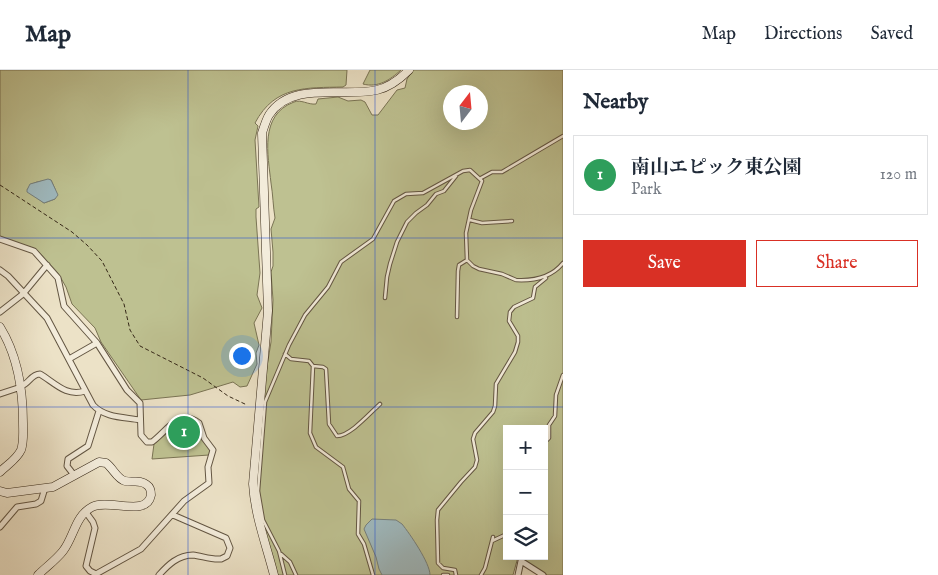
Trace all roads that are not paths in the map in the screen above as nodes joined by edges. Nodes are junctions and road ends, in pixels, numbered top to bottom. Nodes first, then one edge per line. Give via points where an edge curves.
1 (410, 70) edge
2 (563, 136) edge
3 (458, 174) junction
4 (481, 178) junction
5 (470, 220) junction
6 (512, 221) dead end
7 (0, 239) edge
8 (467, 260) junction
9 (563, 263) edge
10 (47, 266) junction
11 (0, 270) edge
12 (547, 277) junction
13 (23, 294) junction
14 (386, 298) dead end
15 (0, 312) edge
16 (457, 317) dead end
17 (0, 327) edge
18 (97, 343) junction
19 (285, 354) junction
20 (69, 359) junction
21 (313, 366) junction
22 (563, 375) edge
23 (21, 386) junction
24 (85, 391) junction
25 (0, 394) edge
26 (380, 404) dead end
27 (100, 411) junction
28 (140, 420) junction
29 (548, 439) edge
30 (0, 472) edge
31 (74, 475) junction
32 (45, 488) junction
33 (0, 491) edge
34 (86, 511) junction
35 (173, 515) junction
36 (0, 527) edge
37 (503, 536) edge
38 (493, 537) dead end
39 (492, 542) junction
40 (280, 553) junction
41 (38, 575) edge
42 (158, 575) edge
43 (274, 575) edge
44 (285, 575) edge
45 (296, 575) edge
46 (373, 575) edge
47 (443, 575) edge
48 (448, 575) edge
49 (456, 575) edge
50 (481, 575) edge
51 (518, 575) edge
52 (543, 575) edge

1 - 43 street via 398,80 375,90 306,93 291,99 274,109 262,133 268,311 253,484 259,526
2 - 4 lane via 504,170
3 - 4 lane via 466,169
3 - 14 lane via 444,191 436,194 407,222 390,264
3 - 19 lane via 423,193 406,194 394,201 373,239 341,262 328,287 300,324
4 - 5 lane
5 - 6 lane via 482,223
5 - 8 lane via 466,233
7 - 10 street via 34,250
8 - 12 lane via 479,269 516,280
8 - 16 lane via 458,271
9 - 12 lane
10 - 13 street
10 - 18 street via 58,278 64,306
11 - 13 street
12 - 49 lane via 535,287 533,298 514,306 510,312 509,321 518,342 496,384 493,412 474,432 475,467 438,510 438,563 443,568 455,570
13 - 15 street
13 - 20 street via 47,318
17 - 23 street via 9,343
18 - 20 street
18 - 28 street via 140,403
19 - 21 lane via 291,359 309,361
19 - 40 lane via 265,402 258,491 263,520
20 - 24 street
21 - 26 lane via 326,369 329,424 337,436 358,424
21 - 46 lane via 310,433 316,447 342,467 349,489 360,501 358,534
22 - 29 lane
23 - 24 street via 40,374 65,391
23 - 25 street
23 - 30 street via 21,448 18,456
24 - 27 street
27 - 28 street
27 - 31 street via 88,446 68,459 67,466
28 - 35 street via 142,435 150,443 180,419 193,419 199,423 213,450 208,467 209,483 184,501
31 - 32 street via 57,486
31 - 34 street via 99,462 106,463 125,481 140,481 150,488 149,500 139,507 109,503
32 - 33 street
32 - 36 street via 41,501 17,507
34 - 35 street via 94,528 86,566 96,574 141,549
34 - 41 street via 63,551
35 - 42 street via 226,538 230,548 227,556 221,559 193,555 177,559
37 - 39 lane
38 - 39 lane
39 - 50 lane
40 - 44 lane
40 - 45 lane via 290,562
47 - 48 lane
51 - 52 street via 521,561

